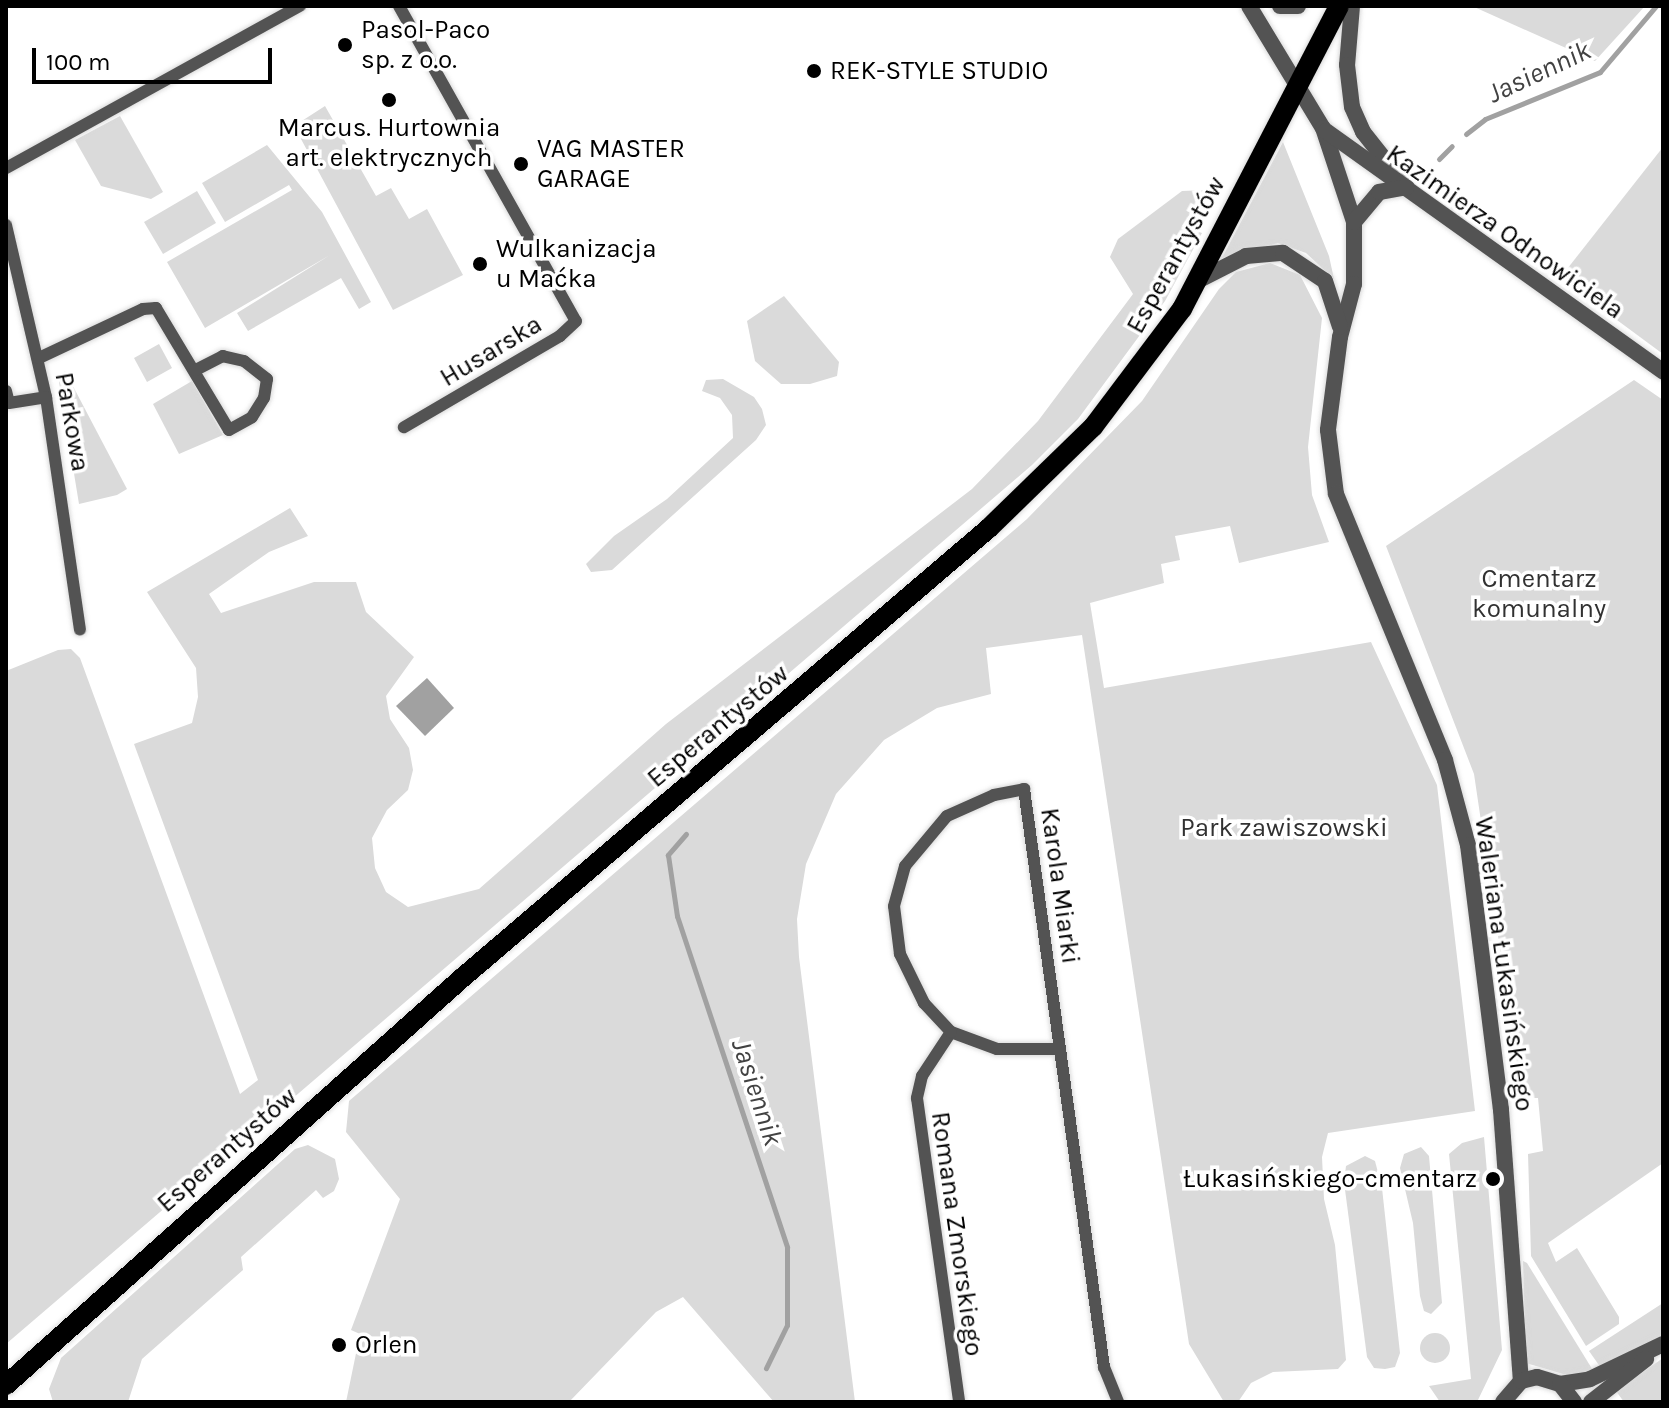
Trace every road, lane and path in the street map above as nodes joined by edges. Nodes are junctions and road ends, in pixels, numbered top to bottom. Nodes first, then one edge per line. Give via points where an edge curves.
1 (300, 6) edge
2 (399, 6) edge
3 (1249, 6) edge
4 (1280, 6) edge
5 (1298, 6) edge
6 (1339, 6) edge
7 (1352, 6) edge
8 (1296, 83) junction
9 (1323, 128) junction
10 (6, 168) edge
11 (1407, 187) junction
12 (1354, 222) junction
13 (6, 225) edge
14 (1197, 281) junction
15 (1340, 337) junction
16 (39, 358) junction
17 (195, 370) junction
18 (1663, 371) edge
19 (6, 391) edge
20 (46, 397) junction
21 (404, 427) dead end
22 (80, 630) dead end
23 (951, 1032) junction
24 (1060, 1049) junction
25 (1663, 1345) edge
26 (1521, 1381) junction
27 (1560, 1384) junction
28 (6, 1385) edge
29 (959, 1402) edge
30 (1118, 1402) edge
31 (1503, 1402) edge
32 (1574, 1402) edge
33 (1591, 1402) edge

1 - 10 street
2 - 21 street, Husarska via 576,321 560,336
3 - 8 street, Waleriana Łukasińskiego
4 - 5 street
6 - 8 main road, Esperantystów
7 - 11 street via 1347,65 1352,107 1374,148
8 - 9 street, Waleriana Łukasińskiego
8 - 14 main road, Esperantystów
9 - 11 street, Kazimierza Odnowiciela via 1370,167
9 - 12 street, Waleriana Łukasińskiego
11 - 12 street via 1379,192
11 - 18 street, Kazimierza Odnowiciela
12 - 15 street, Waleriana Łukasińskiego via 1354,284
13 - 16 street, Parkowa
14 - 15 street, Waleriana Łukasińskiego via 1246,256 1291,256 1325,281 1338,311
14 - 28 main road, Esperantystów via 1117,400 1028,492 474,967
15 - 26 street, Waleriana Łukasińskiego via 1328,430 1336,494 1445,760 1468,845 1501,1110
16 - 17 street via 143,309 156,308
16 - 20 street, Parkowa
17 - 17 street via 229,430 252,417 264,398 267,379 244,361 223,356
19 - 20 street via 9,403
20 - 22 street, Parkowa
23 - 24 street, Karola Miarki via 997,1049
23 - 24 street, Karola Miarki via 924,1003 900,954 894,906 905,866 947,816 994,795 1024,789
23 - 29 street, Romana Zmorskiego via 922,1076 917,1098
24 - 30 street, Karola Miarki via 1104,1367
25 - 27 street via 1590,1379
25 - 33 street
26 - 27 street via 1543,1378
26 - 31 street
27 - 32 street

